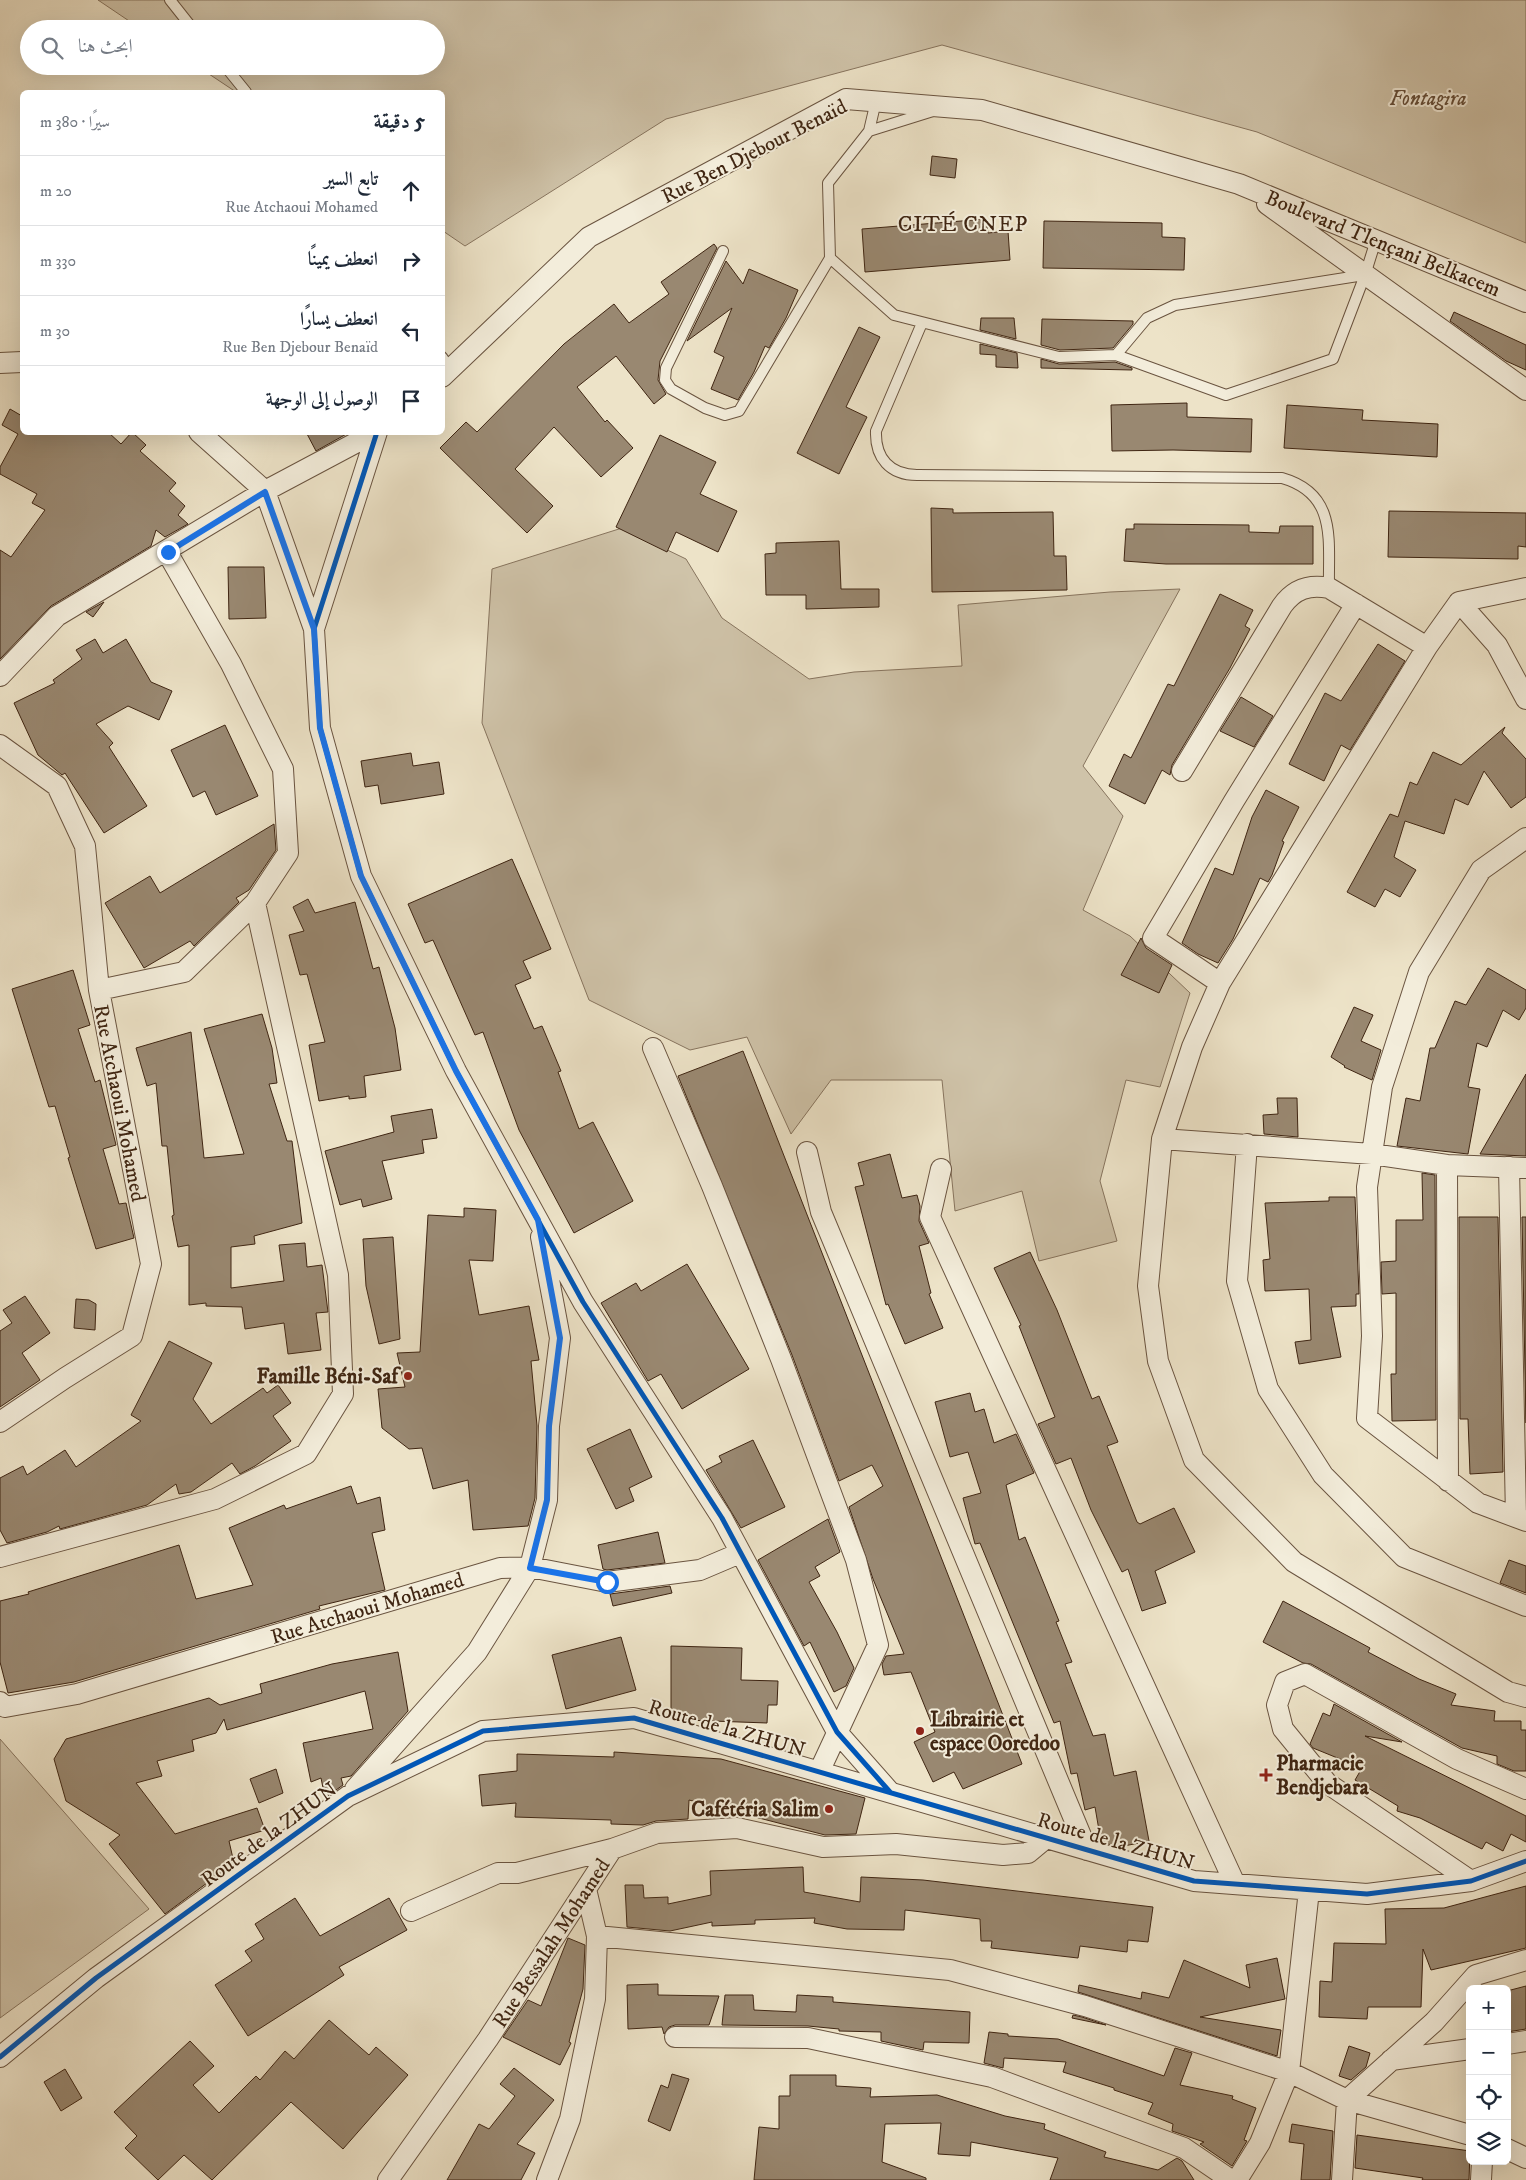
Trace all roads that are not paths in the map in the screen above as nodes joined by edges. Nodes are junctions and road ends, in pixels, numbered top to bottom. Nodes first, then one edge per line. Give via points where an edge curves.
1 (170, 0) edge
2 (186, 20) edge
3 (232, 75) edge
4 (244, 90) edge
5 (876, 102) junction
6 (946, 108) junction
7 (869, 130) junction
8 (1239, 184) junction
9 (1298, 208) junction
10 (1303, 230) junction
11 (1376, 240) junction
12 (723, 251) dead end
13 (830, 258) junction
14 (1365, 275) junction
15 (1526, 302) edge
16 (922, 323) junction
17 (1116, 355) junction
18 (20, 362) edge
19 (0, 363) edge
20 (446, 368) edge
21 (1526, 390) edge
22 (202, 435) edge
23 (371, 435) edge
24 (376, 435) edge
25 (265, 492) junction
26 (168, 552) junction
27 (1329, 588) junction
28 (1526, 588) edge
29 (1459, 602) junction
30 (1356, 604) junction
31 (314, 629) junction
32 (1427, 647) junction
33 (0, 676) edge
34 (1526, 699) edge
35 (0, 745) edge
36 (1182, 772) dead end
37 (1526, 838) edge
38 (255, 903) junction
39 (1220, 983) junction
40 (99, 990) junction
41 (653, 1048) dead end
42 (1162, 1139) junction
43 (1247, 1144) junction
44 (807, 1152) dead end
45 (1372, 1154) junction
46 (1448, 1165) junction
47 (1518, 1168) edge
48 (942, 1169) dead end
49 (538, 1220) junction
50 (0, 1422) edge
51 (1448, 1481) junction
52 (1523, 1514) edge
53 (740, 1553) junction
54 (0, 1557) edge
55 (530, 1568) junction
56 (1526, 1606) edge
57 (1526, 1697) edge
58 (0, 1702) edge
59 (837, 1732) junction
60 (819, 1772) junction
61 (1526, 1789) edge
62 (890, 1792) junction
63 (348, 1796) junction
64 (1046, 1838) junction
65 (612, 1849) junction
66 (1087, 1850) junction
67 (1526, 1861) edge
68 (1471, 1882) junction
69 (1235, 1884) junction
70 (586, 1890) junction
71 (1309, 1890) junction
72 (411, 1911) dead end
73 (597, 1936) junction
74 (1526, 1960) edge
75 (675, 2036) dead end
76 (1526, 2041) edge
77 (1511, 2043) edge
78 (1466, 2050) edge
79 (0, 2057) edge
80 (1391, 2060) junction
81 (1289, 2072) junction
82 (1347, 2100) junction
83 (1466, 2134) edge
84 (1511, 2152) edge
85 (1526, 2158) edge
86 (1482, 2165) edge
87 (388, 2180) edge
88 (547, 2180) edge
89 (1230, 2180) edge
90 (1237, 2180) edge
91 (1342, 2180) edge
92 (1481, 2180) edge

1 - 2 lane
3 - 4 lane
5 - 6 street, Rue Ben Djebour Benaïd
5 - 7 lane
5 - 20 street, Rue Ben Djebour Benaïd via 846,99 589,238
6 - 7 lane
6 - 8 street, Rue Ben Djebour Benaïd via 982,110
7 - 13 lane via 828,183
8 - 9 street, Boulevard Tlençani Belkacem
8 - 10 street
9 - 10 street
9 - 11 street, Boulevard Tlençani Belkacem
10 - 14 street
11 - 14 lane
11 - 15 street, Boulevard Tlençani Belkacem
12 - 13 lane via 666,368 665,380 671,389 725,415 739,411
13 - 16 lane via 894,315
14 - 17 lane via 1175,305 1147,318
14 - 17 lane via 1332,358 1226,395
14 - 21 street
16 - 17 lane via 1059,357
16 - 27 lane via 876,431 879,454 895,471 917,476 1282,478 1304,487 1321,504 1327,519
18 - 19 street
22 - 25 street
23 - 25 street
24 - 31 street
25 - 26 street
25 - 31 street
26 - 33 street via 57,616
26 - 38 street via 231,664 283,769 288,853
27 - 30 street
27 - 36 street via 1302,588 1288,598
28 - 29 street
29 - 32 street
29 - 34 street via 1497,645
30 - 32 street
30 - 39 street via 1154,938
31 - 49 street via 320,728 361,876 456,1071
32 - 39 street
35 - 40 street, Rue Atchaoui Mohamed via 57,786 85,846
37 - 45 street via 1481,870 1419,972 1382,1087
38 - 40 street via 184,972
38 - 54 street via 338,1274 344,1394 306,1454 215,1499
39 - 42 street via 1192,1047
40 - 50 street, Rue Atchaoui Mohamed via 151,1264 132,1336
41 - 59 street via 712,1186 856,1560 878,1645
42 - 43 street
42 - 57 street via 1148,1286 1158,1361 1194,1460 1294,1562 1508,1692
43 - 45 street
43 - 56 street via 1237,1281 1268,1390 1323,1475 1404,1557
44 - 66 street via 821,1212
45 - 46 street
45 - 51 street via 1367,1187 1372,1336 1367,1418
46 - 47 street
46 - 51 street
47 - 52 street
48 - 69 street via 930,1217
49 - 53 street via 583,1302 722,1518
49 - 55 street via 560,1338 549,1426 547,1500
51 - 52 street via 1478,1503
53 - 55 street, Rue Atchaoui Mohamed via 700,1570 607,1582
53 - 59 street
55 - 58 street, Rue Atchaoui Mohamed via 500,1568 77,1694 5,1707
55 - 63 street via 476,1652
59 - 60 street
59 - 62 street
60 - 62 street, Route de la ZHUN
60 - 63 street, Route de la ZHUN via 634,1718 483,1731
61 - 68 street via 1458,1759 1305,1674 1285,1682 1277,1705 1283,1729 1327,1782
62 - 64 street, Route de la ZHUN
63 - 79 street, Route de la ZHUN via 96,1978
64 - 65 street, Rue Bessalah Mohamed via 1028,1853 1003,1856 896,1844 822,1847 737,1828 658,1833
64 - 66 street, Route de la ZHUN
65 - 70 street, Rue Bessalah Mohamed
65 - 72 street via 517,1873 498,1873
66 - 69 street, Route de la ZHUN via 1194,1881
67 - 68 street, Route de la ZHUN
68 - 71 street, Route de la ZHUN via 1367,1894
69 - 71 street, Route de la ZHUN
70 - 73 street
70 - 87 street, Rue Bessalah Mohamed via 488,2039
71 - 81 street
73 - 81 street via 950,1970 1085,2006
73 - 88 street via 595,2000 570,2119
74 - 80 street via 1476,1975 1434,2022
75 - 89 street via 808,2038 992,2077 1184,2148
76 - 77 street
78 - 80 street
80 - 82 street
81 - 82 street
81 - 90 street via 1260,2144
82 - 83 street
82 - 91 street
84 - 85 street
86 - 92 street

